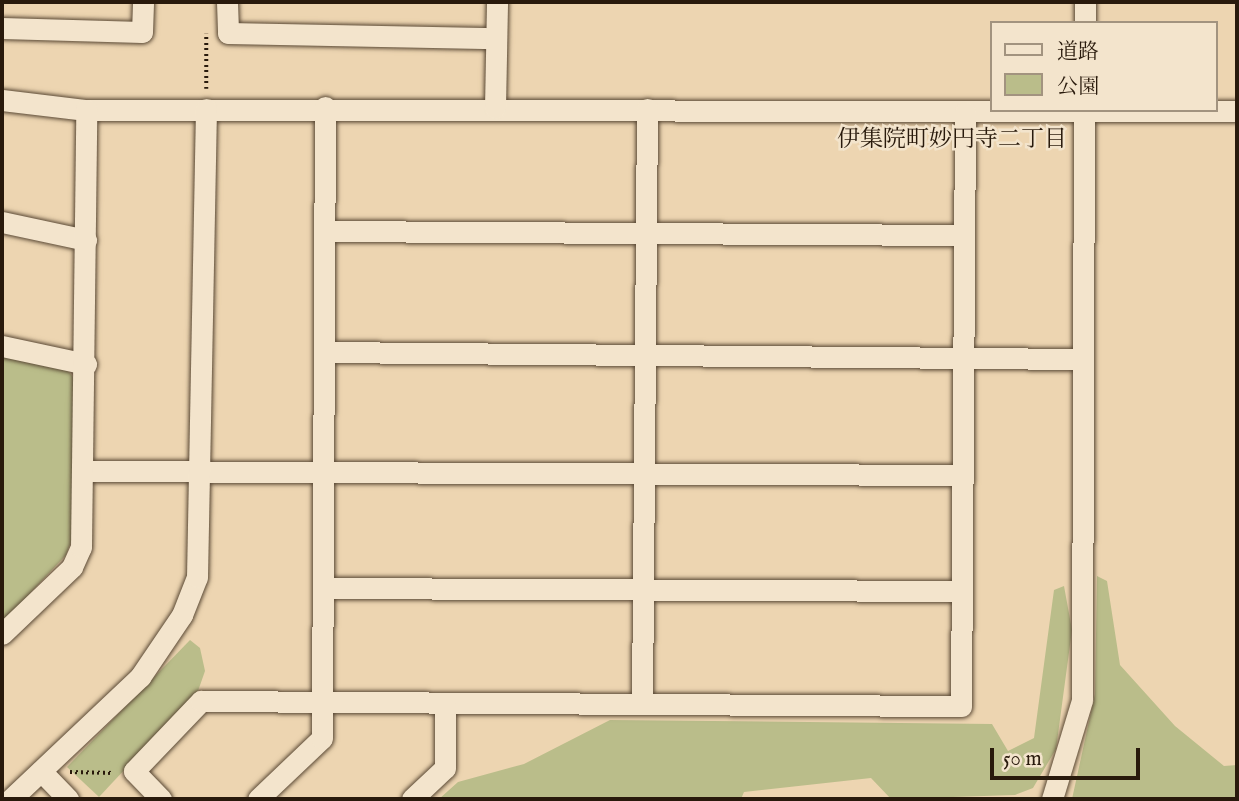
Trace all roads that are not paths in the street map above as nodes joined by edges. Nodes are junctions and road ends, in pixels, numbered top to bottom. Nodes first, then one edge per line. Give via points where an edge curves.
1 (143, 2) edge
2 (227, 2) edge
3 (496, 2) edge
4 (1085, 2) edge
5 (1085, 21) edge
6 (2, 28) edge
7 (496, 38) junction
8 (2, 100) edge
9 (325, 107) junction
10 (495, 108) junction
11 (206, 109) junction
12 (647, 109) junction
13 (86, 110) junction
14 (1218, 111) edge
15 (1237, 111) edge
16 (965, 112) junction
17 (990, 112) edge
18 (1084, 112) edge
19 (2, 222) edge
20 (324, 231) junction
21 (646, 233) junction
22 (963, 235) junction
23 (86, 240) junction
24 (2, 346) edge
25 (324, 352) junction
26 (645, 355) junction
27 (963, 358) junction
28 (1081, 359) junction
29 (86, 364) junction
30 (85, 471) junction
31 (203, 472) junction
32 (323, 473) junction
33 (644, 474) junction
34 (962, 475) junction
35 (323, 588) junction
36 (643, 590) junction
37 (961, 591) junction
38 (2, 634) edge
39 (322, 702) junction
40 (445, 703) junction
41 (642, 704) junction
42 (41, 771) junction
43 (11, 799) edge
44 (68, 799) edge
45 (161, 799) edge
46 (258, 799) edge
47 (412, 799) edge
48 (1052, 799) edge

1 - 6 street via 142,32
2 - 7 street via 228,33
3 - 7 street
4 - 5 street
7 - 10 street
8 - 13 street
9 - 10 street
9 - 11 street
9 - 20 street
10 - 12 street
11 - 13 street
11 - 31 street
12 - 16 street
12 - 21 street
13 - 23 street
14 - 15 street
16 - 17 street
16 - 22 street
18 - 28 street
19 - 23 street
20 - 21 street
20 - 25 street
21 - 22 street
21 - 26 street
22 - 27 street
23 - 29 street
24 - 29 street
25 - 26 street
25 - 32 street
26 - 27 street
26 - 33 street
27 - 28 street
27 - 34 street
28 - 48 street via 1082,700
29 - 30 street
30 - 31 street
30 - 38 street via 84,525 72,567
31 - 32 street
31 - 42 street via 202,542 182,615 140,677
32 - 33 street
32 - 35 street
33 - 34 street
33 - 36 street
34 - 37 street
35 - 36 street
35 - 39 street
36 - 37 street
36 - 41 street
37 - 41 street via 961,706
39 - 40 street
39 - 45 street via 201,701 134,771
39 - 46 street via 322,738
40 - 41 street
40 - 47 street via 445,768
42 - 43 street
42 - 44 street

